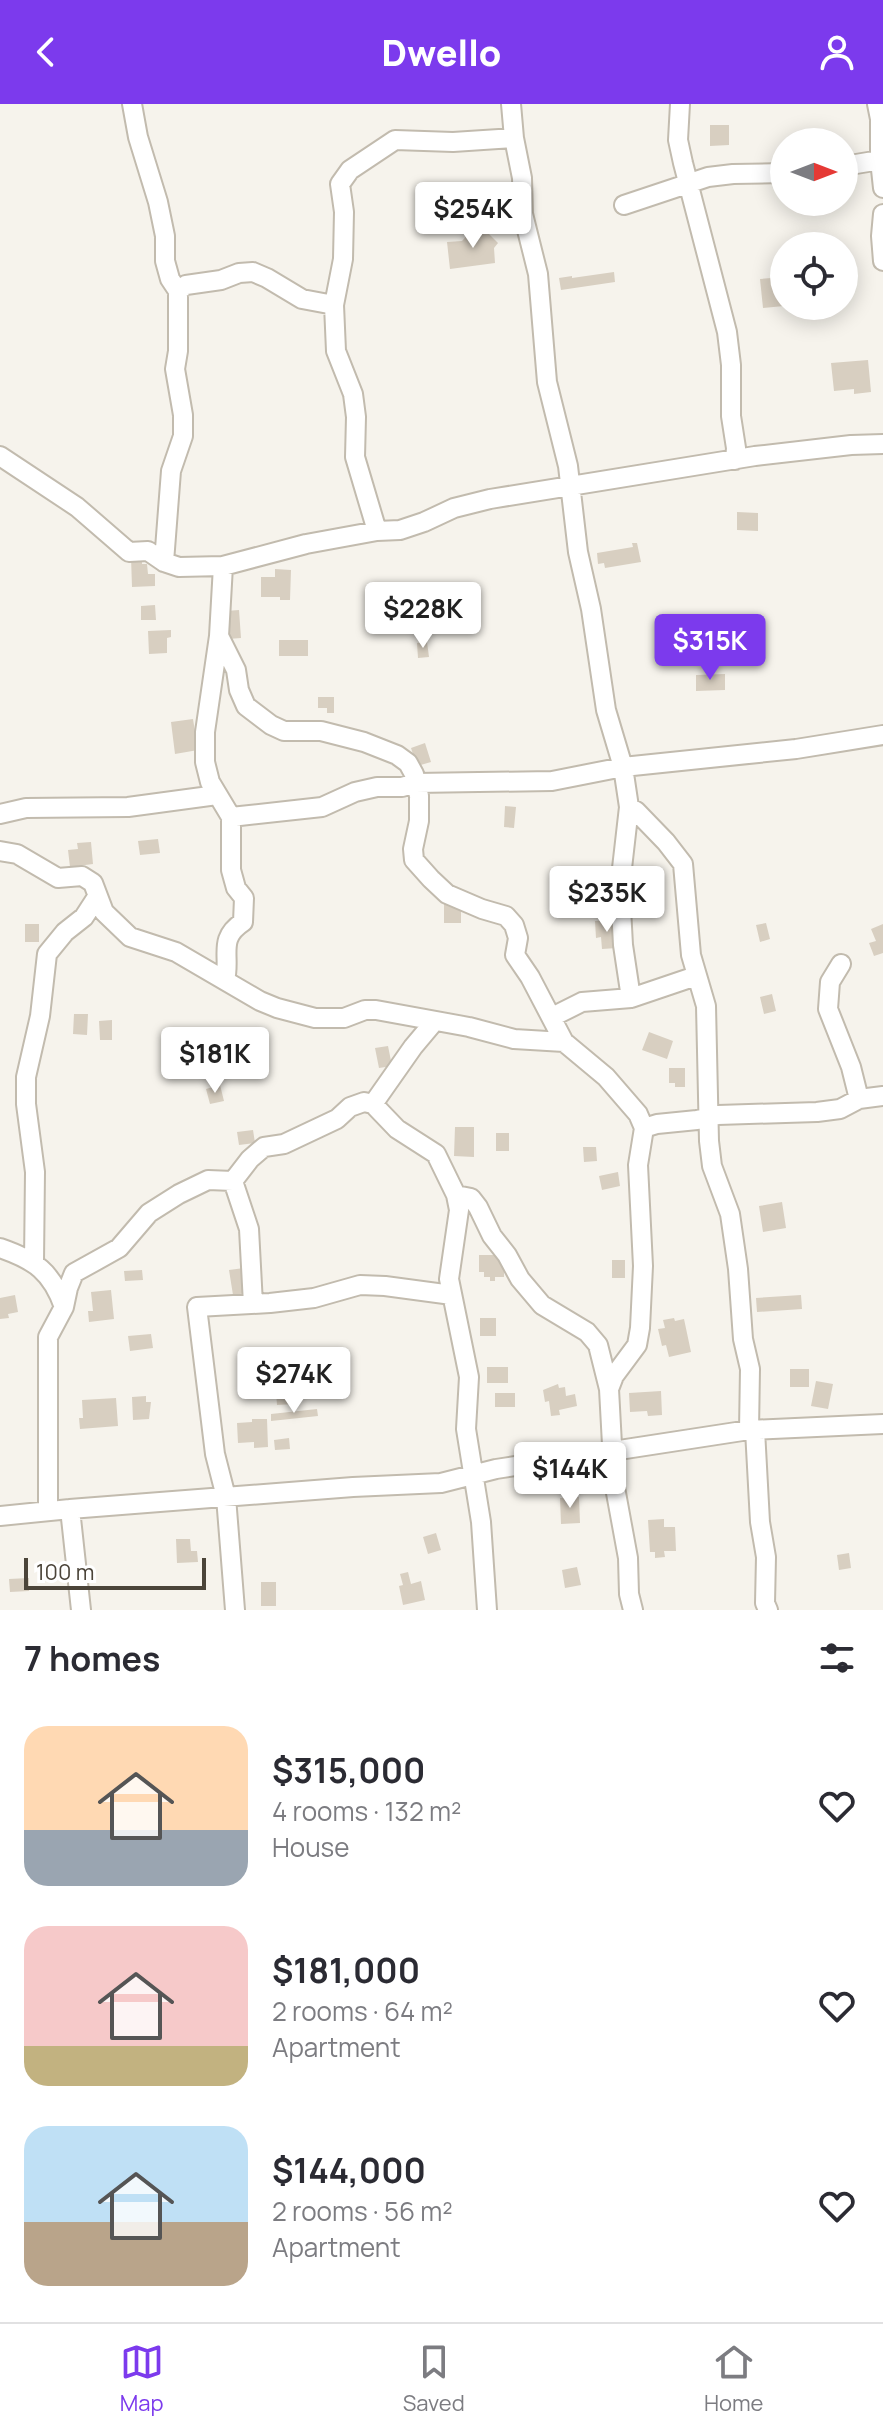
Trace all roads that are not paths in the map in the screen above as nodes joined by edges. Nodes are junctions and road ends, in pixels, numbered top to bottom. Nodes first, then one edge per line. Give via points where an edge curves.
1 (132, 104) edge
2 (511, 104) edge
3 (680, 104) edge
4 (877, 104) edge
5 (514, 138) junction
6 (880, 160) junction
7 (858, 164) edge
8 (770, 173) edge
9 (689, 184) junction
10 (883, 188) edge
11 (624, 205) dead end
12 (883, 214) edge
13 (883, 261) edge
14 (178, 291) junction
15 (334, 305) junction
16 (883, 444) edge
17 (0, 456) edge
18 (735, 460) junction
19 (571, 485) junction
20 (377, 531) junction
21 (164, 562) junction
22 (223, 566) junction
23 (219, 636) junction
24 (883, 735) edge
25 (623, 767) junction
26 (416, 783) junction
27 (217, 795) junction
28 (629, 807) junction
29 (0, 814) edge
30 (231, 817) junction
31 (0, 851) edge
32 (97, 897) junction
33 (841, 964) dead end
34 (696, 976) junction
35 (225, 980) junction
36 (631, 998) junction
37 (552, 1017) junction
38 (434, 1022) junction
39 (564, 1042) junction
40 (883, 1096) edge
41 (859, 1099) junction
42 (373, 1104) junction
43 (708, 1117) junction
44 (644, 1128) junction
45 (233, 1181) junction
46 (456, 1195) junction
47 (0, 1248) edge
48 (34, 1262) junction
49 (452, 1295) junction
50 (253, 1304) junction
51 (64, 1307) junction
52 (609, 1389) junction
53 (883, 1424) edge
54 (752, 1430) junction
55 (612, 1450) junction
56 (474, 1474) junction
57 (226, 1497) junction
58 (70, 1509) junction
59 (48, 1511) junction
60 (0, 1516) edge
61 (81, 1610) edge
62 (235, 1610) edge
63 (487, 1610) edge
64 (633, 1610) edge
65 (768, 1610) edge

1 - 14 street via 165,236 165,261
2 - 5 street
3 - 9 street via 678,140
4 - 6 street
5 - 15 street via 395,140 350,170 340,184 343,259
5 - 19 street via 523,214 538,274 547,382
6 - 7 street
6 - 10 street
8 - 9 street via 708,177
9 - 11 street
9 - 18 street via 727,332
12 - 13 street
14 - 15 street via 253,272 302,299
14 - 21 street via 175,369 183,436 171,471
15 - 20 street via 338,359 353,394 355,457
16 - 18 street
17 - 21 street via 77,507 129,552 148,551
18 - 19 street
19 - 20 street via 490,499 400,530
19 - 25 street via 606,710
20 - 22 street
21 - 22 street
22 - 23 street
23 - 26 street via 246,706 258,716 284,731 321,731 382,747 408,763
23 - 27 street via 205,732 205,762
24 - 25 street
25 - 26 street via 552,781
25 - 28 street
26 - 30 street via 355,792 322,807
26 - 37 street via 414,860 447,894 506,916 514,925 515,955
27 - 29 street via 128,807 37,807
27 - 30 street
28 - 34 street via 683,864
28 - 36 street via 621,877
30 - 35 street via 231,870 244,898 243,922 233,928 225,947
31 - 32 street via 17,854 58,878 82,876 93,883
32 - 35 street via 104,912 130,937 176,952
32 - 48 street via 47,954 26,1077 35,1172
33 - 41 street via 830,982 828,1009
34 - 36 street
34 - 43 street via 706,1006
35 - 38 street via 260,1001 315,1018 376,1010
36 - 37 street via 582,1002
37 - 39 street
38 - 39 street via 514,1039
38 - 42 street
39 - 44 street via 606,1077
40 - 41 street
41 - 43 street via 817,1112
42 - 45 street via 350,1107 337,1119 284,1144 264,1147
42 - 46 street via 397,1129 436,1154
43 - 44 street
43 - 54 street via 712,1166 735,1243
44 - 52 street via 638,1165 640,1328 637,1345
45 - 50 street via 249,1229
45 - 51 street via 208,1180 149,1213 119,1248 74,1273
46 - 49 street
46 - 52 street via 471,1198 542,1305 587,1332 598,1345
47 - 48 street
48 - 51 street via 52,1281
49 - 50 street via 360,1285 314,1298
49 - 56 street via 469,1377 466,1429
50 - 57 street via 197,1307 215,1454
51 - 59 street via 48,1337
52 - 55 street
53 - 54 street
54 - 55 street
54 - 65 street
55 - 56 street
55 - 64 street
56 - 57 street via 441,1483
56 - 63 street
57 - 58 street
57 - 62 street
58 - 59 street
58 - 61 street
59 - 60 street

